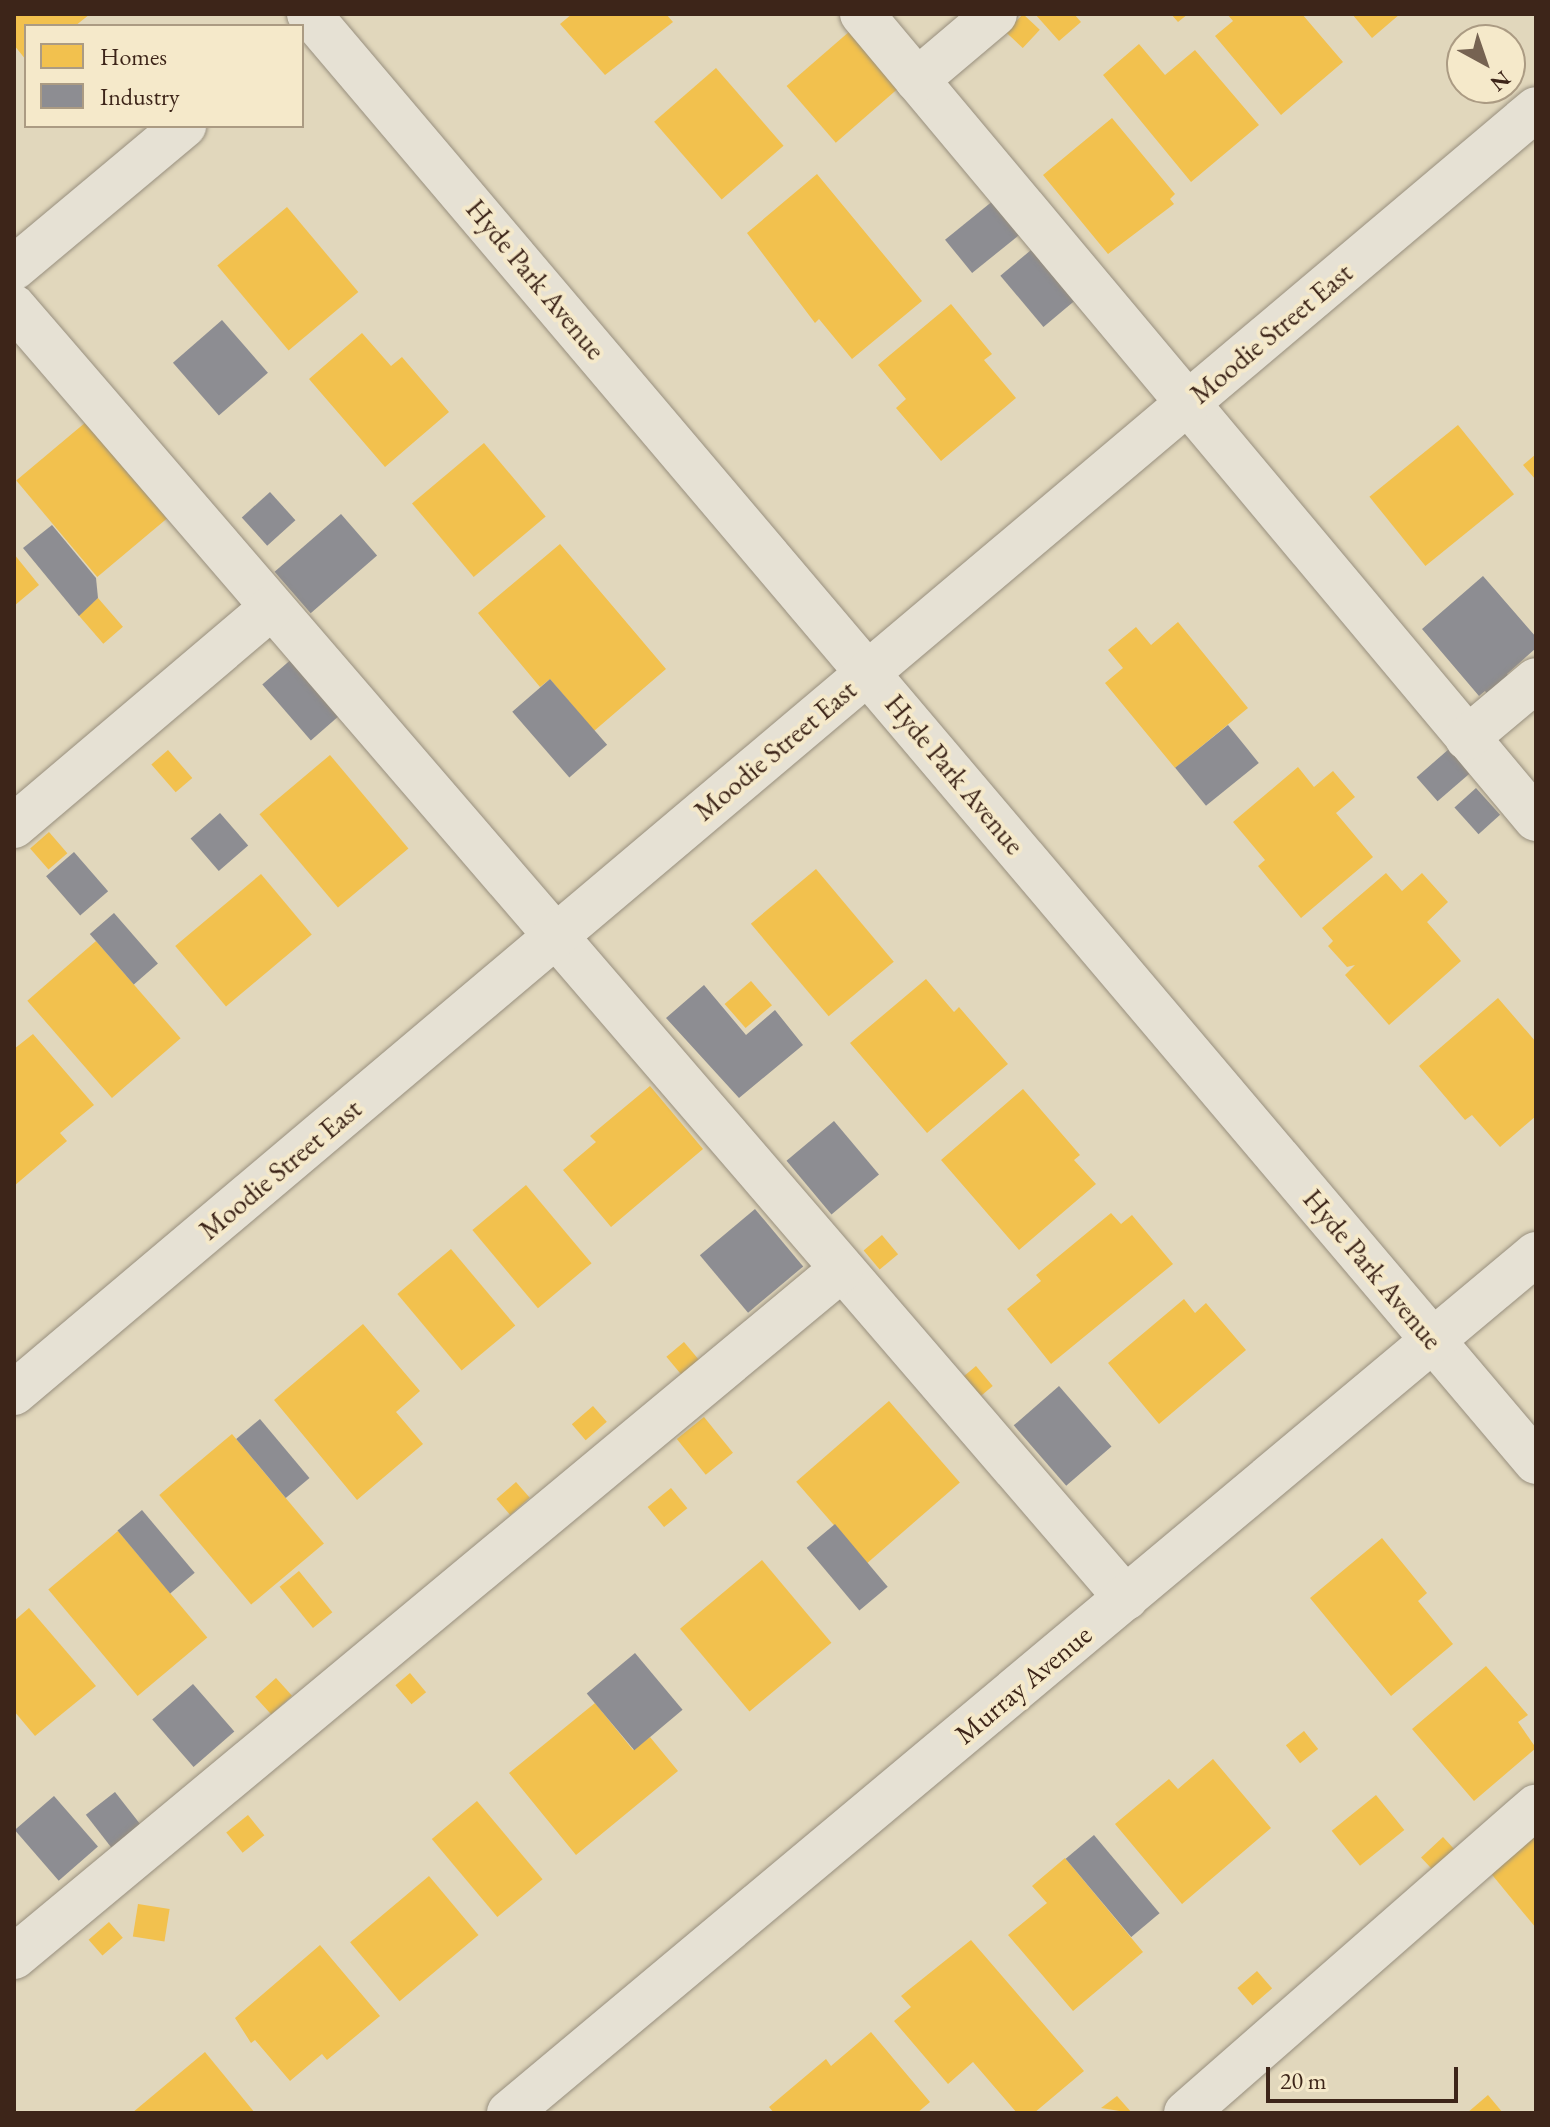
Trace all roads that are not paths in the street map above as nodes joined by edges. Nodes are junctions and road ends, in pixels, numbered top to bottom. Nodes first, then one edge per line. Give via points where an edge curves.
1 (862, 14) edge
2 (995, 14) edge
3 (311, 19) edge
4 (917, 80) junction
5 (1536, 109) edge
6 (182, 128) edge
7 (14, 268) edge
8 (14, 307) edge
9 (1189, 403) junction
10 (271, 608) junction
11 (869, 671) junction
12 (1536, 680) edge
13 (1467, 738) junction
14 (1536, 819) edge
15 (14, 826) edge
16 (553, 938) junction
17 (1536, 1254) edge
18 (841, 1270) junction
19 (1434, 1341) junction
20 (14, 1393) edge
21 (1536, 1462) edge
22 (1126, 1598) junction
23 (1536, 1807) edge
24 (14, 1957) edge
25 (509, 2113) edge
26 (1186, 2113) edge

1 - 4 street
2 - 4 street
3 - 11 street, Hyde Park Avenue
4 - 9 street
5 - 9 street, Moodie Street East
6 - 7 street
8 - 10 street
9 - 11 street, Moodie Street East
9 - 13 street
10 - 15 street
10 - 16 street
11 - 16 street, Moodie Street East
11 - 19 street, Hyde Park Avenue
12 - 13 street
13 - 14 street
16 - 18 street
16 - 20 street, Moodie Street East
17 - 19 street, Murray Avenue
18 - 22 street
18 - 24 street
19 - 21 street, Hyde Park Avenue
19 - 22 street, Murray Avenue
22 - 25 street, Murray Avenue
23 - 26 street

